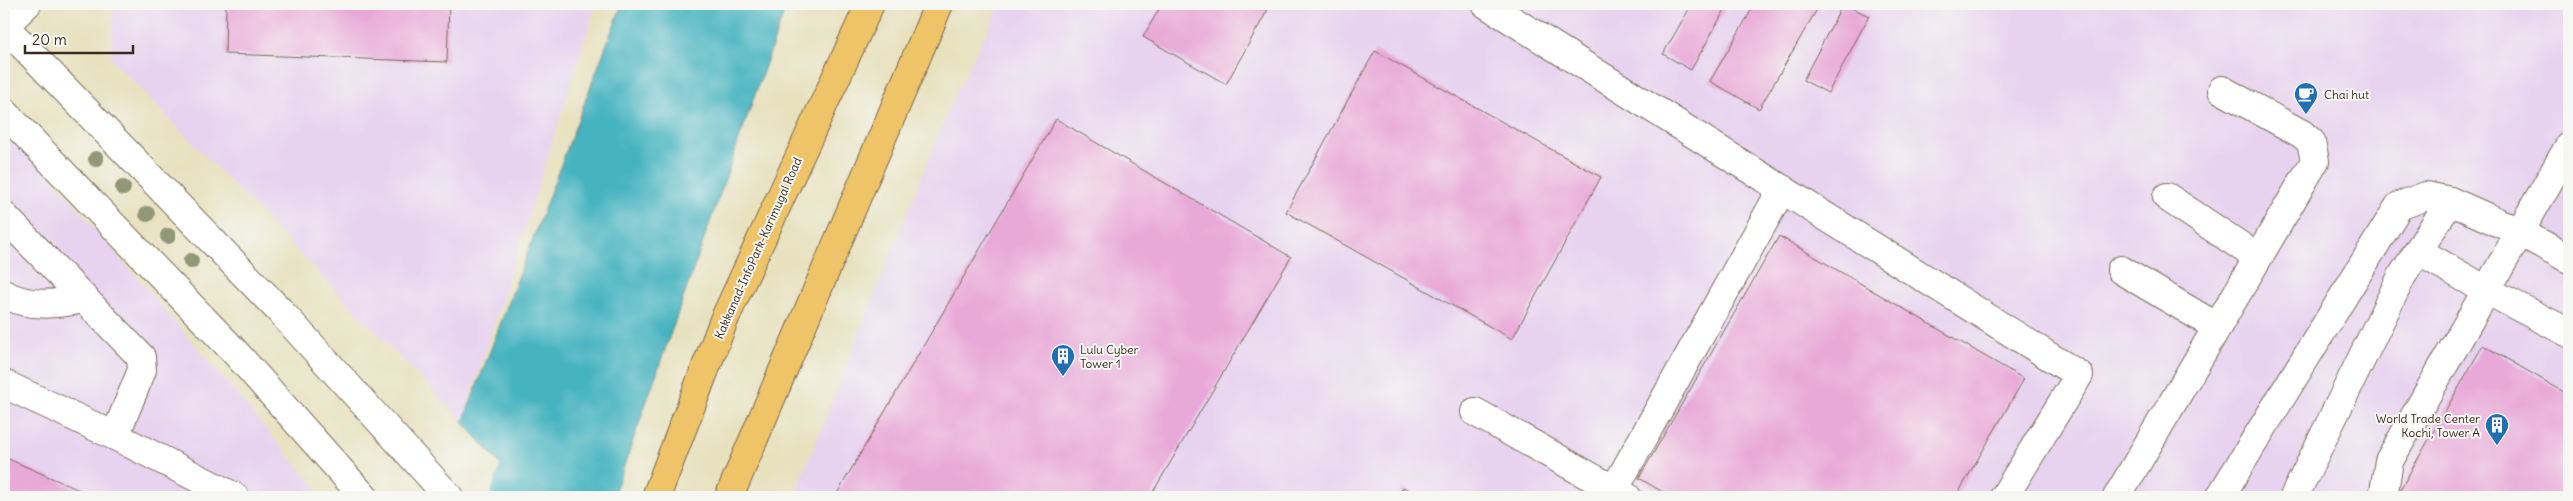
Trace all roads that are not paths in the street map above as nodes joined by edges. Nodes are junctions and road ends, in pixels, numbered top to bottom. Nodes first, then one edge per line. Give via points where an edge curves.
1 (27, 4) edge
2 (870, 4) edge
3 (938, 4) edge
4 (1486, 4) edge
5 (4, 26) edge
6 (2222, 90) dead end
7 (4, 112) edge
8 (2569, 146) edge
9 (1782, 189) junction
10 (2167, 197) dead end
11 (2450, 201) junction
12 (4, 216) edge
13 (2520, 232) junction
14 (2418, 251) junction
15 (2257, 257) junction
16 (2569, 259) edge
17 (2121, 270) dead end
18 (2486, 290) junction
19 (4, 294) edge
20 (85, 299) junction
21 (2217, 327) junction
22 (2569, 333) edge
23 (4, 384) edge
24 (1475, 412) dead end
25 (115, 436) junction
26 (1621, 494) edge
27 (235, 497) edge
28 (364, 497) edge
29 (449, 497) edge
30 (656, 497) edge
31 (730, 497) edge
32 (2004, 497) edge
33 (2117, 497) edge
34 (2220, 497) edge
35 (2294, 497) edge
36 (2383, 497) edge

1 - 5 street
2 - 30 main road, Kakkanad-InfoPark-Karimugal Road via 724,320
3 - 31 main road
4 - 9 street
5 - 29 street via 280,311
6 - 15 street via 2302,134 2311,142 2314,151 2315,161
7 - 28 street via 234,350
8 - 13 street
9 - 26 street
9 - 32 street via 2079,375
10 - 15 street
11 - 13 street
11 - 14 street
11 - 34 street via 2426,196 2398,206
12 - 20 street
13 - 16 street
13 - 18 street
14 - 18 street
14 - 35 street via 2402,276
15 - 21 street
17 - 21 street
18 - 22 street
18 - 36 street via 2389,461
19 - 20 street via 30,303 60,304
20 - 25 street via 141,357 142,370
21 - 33 street
23 - 25 street
24 - 26 street
25 - 27 street

